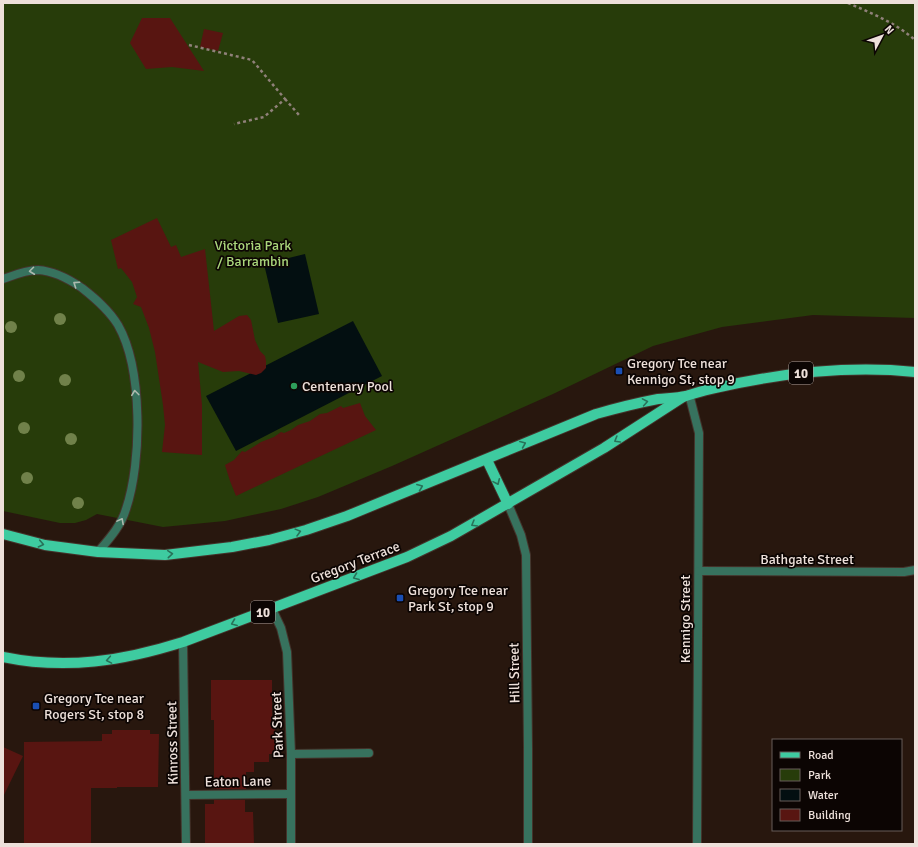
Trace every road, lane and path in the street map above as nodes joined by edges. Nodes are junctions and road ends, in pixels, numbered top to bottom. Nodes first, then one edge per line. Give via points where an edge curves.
1 (848, 3) edge
2 (915, 40) edge
3 (189, 45) dead end
4 (285, 99) junction
5 (298, 115) dead end
6 (234, 124) dead end
7 (3, 278) edge
8 (915, 372) edge
9 (687, 395) junction
10 (487, 460) junction
11 (508, 504) junction
12 (3, 534) edge
13 (98, 552) junction
14 (915, 570) edge
15 (699, 571) junction
16 (272, 609) junction
17 (183, 642) junction
18 (3, 657) edge
19 (369, 753) dead end
20 (291, 754) junction
21 (291, 794) junction
22 (186, 795) junction
23 (186, 844) edge
24 (290, 844) edge
25 (528, 844) edge
26 (697, 844) edge

1 - 2 path via 899,28
3 - 4 path via 252,60
4 - 5 path
4 - 6 path via 264,117
13 -> 7 street via 117,529 126,510 136,462 136,398 130,356 118,326 104,307 68,278 38,270
8 - 9 main road, Gregory Terrace / 10 via 881,369 806,372 742,382
10 -> 9 main road, Gregory Terrace / 10 via 596,414 637,403
9 -> 11 main road, Gregory Terrace / 10 via 628,434
9 - 15 street, Kennigo Street via 699,430
10 -> 11 main road
13 -> 10 main road, Gregory Terrace / 10 via 165,555 269,540 347,516
11 -> 16 main road, Gregory Terrace / 10 via 408,557
11 - 25 street, Hill Street via 526,555
12 -> 13 main road, Gregory Terrace / 10 via 45,545
14 - 15 street, Bathgate Street
15 - 26 street, Kennigo Street
16 -> 17 main road, Gregory Terrace / 10
16 - 20 street, Park Street via 286,647
17 -> 18 main road, Gregory Terrace / 10 via 128,656 89,662 27,662
17 - 22 street, Kinross Street
19 - 20 street
20 - 21 street, Park Street
21 - 22 street, Eaton Lane
21 - 24 street, Park Street
22 - 23 street, Kinross Street

